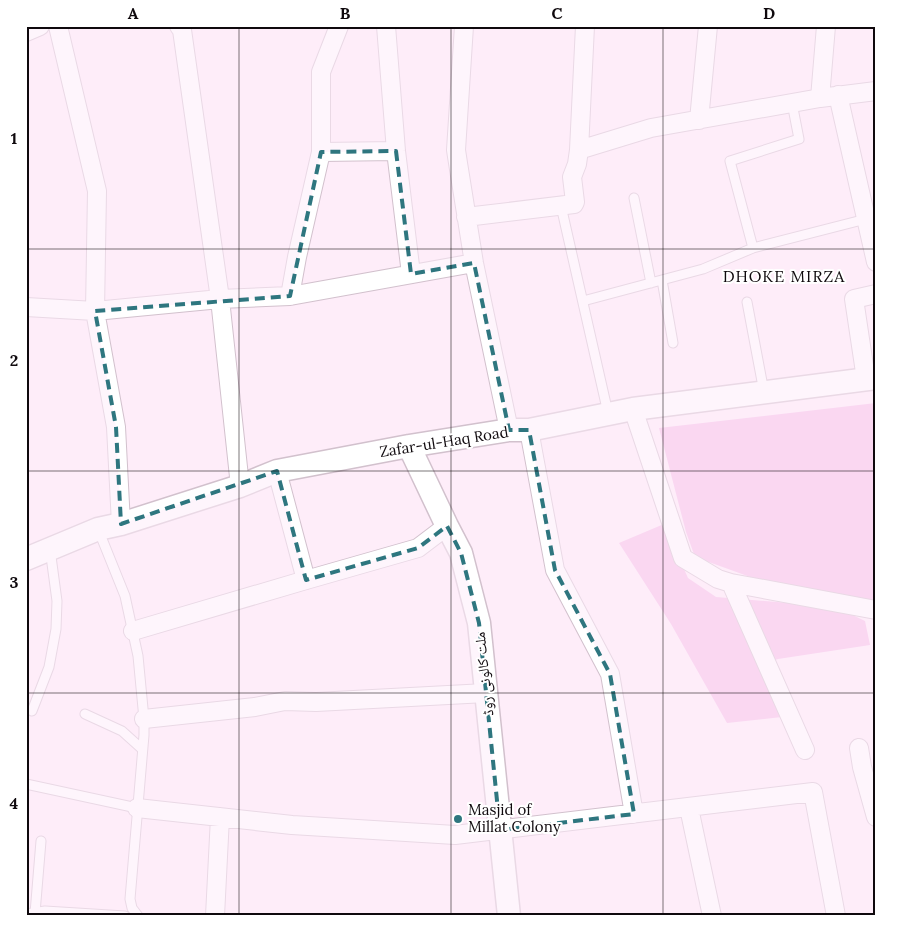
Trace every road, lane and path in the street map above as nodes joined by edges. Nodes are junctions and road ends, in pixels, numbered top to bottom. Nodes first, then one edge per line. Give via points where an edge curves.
1 (40, 26) edge
2 (58, 26) edge
3 (339, 26) edge
4 (386, 26) edge
5 (464, 26) edge
6 (585, 26) edge
7 (708, 26) edge
8 (826, 26) edge
9 (181, 27) edge
10 (26, 32) edge
11 (876, 90) edge
12 (829, 97) junction
13 (792, 103) junction
14 (699, 120) junction
15 (579, 150) junction
16 (396, 151) junction
17 (321, 152) junction
18 (634, 198) dead end
19 (561, 206) junction
20 (466, 218) junction
21 (866, 219) junction
22 (753, 248) junction
23 (876, 262) edge
24 (474, 263) junction
25 (411, 274) junction
26 (662, 280) junction
27 (651, 283) junction
28 (876, 294) edge
29 (290, 296) junction
30 (220, 299) junction
31 (583, 301) junction
32 (747, 302) dead end
33 (26, 307) edge
34 (95, 311) junction
35 (673, 343) dead end
36 (871, 379) edge
37 (764, 392) junction
38 (633, 409) junction
39 (608, 414) junction
40 (519, 430) junction
41 (409, 446) junction
42 (277, 471) junction
43 (240, 486) junction
44 (120, 524) junction
45 (447, 526) junction
46 (98, 529) junction
47 (50, 549) junction
48 (26, 559) edge
49 (306, 580) junction
50 (732, 583) junction
51 (876, 610) edge
52 (133, 631) junction
53 (486, 693) junction
54 (32, 711) dead end
55 (84, 714) dead end
56 (144, 719) junction
57 (142, 748) junction
58 (859, 748) dead end
59 (805, 750) dead end
60 (26, 784) edge
61 (137, 808) junction
62 (689, 808) junction
63 (634, 814) junction
64 (220, 817) junction
65 (876, 817) edge
66 (500, 830) junction
67 (41, 841) dead end
68 (30, 913) edge
69 (125, 916) edge
70 (138, 916) edge
71 (215, 916) edge
72 (509, 916) edge
73 (712, 916) edge
74 (836, 916) edge

1 - 10 street
2 - 34 street via 97,191
3 - 17 street via 321,72
4 - 16 street
5 - 20 street via 456,150
6 - 15 street
7 - 14 street
8 - 12 street
9 - 30 street
11 - 12 street
12 - 13 street
12 - 21 street
13 - 14 street
13 - 22 lane via 799,139 730,161
14 - 15 street via 651,128
15 - 19 street via 572,177 575,202
16 - 17 street
16 - 25 street
17 - 29 street
18 - 27 lane
19 - 20 street
19 - 31 lane
20 - 24 street
21 - 22 lane
21 - 23 street
22 - 26 lane via 703,269
24 - 25 street
24 - 40 street
25 - 29 street
26 - 27 lane
26 - 35 lane
27 - 31 lane
28 - 36 street via 854,299
29 - 30 street
30 - 34 street
30 - 43 street
31 - 39 lane
32 - 37 lane
33 - 34 street
34 - 44 street via 116,427
36 - 37 street, Zafar-ul-Haq Road
37 - 38 street, Zafar-ul-Haq Road
38 - 39 street, Zafar-ul-Haq Road
38 - 50 street via 683,558 718,579
39 - 40 street, Zafar-ul-Haq Road
40 - 41 street, Zafar-ul-Haq Road
40 - 63 street via 555,570 610,674
41 - 42 street, Zafar-ul-Haq Road
41 - 45 street, ملت کالونی روڈ
42 - 43 street, Zafar-ul-Haq Road
42 - 49 street
43 - 44 street, Zafar-ul-Haq Road
44 - 46 street, Zafar-ul-Haq Road
45 - 49 street via 418,548
45 - 53 street, ملت کالونی روڈ via 461,553 479,623
46 - 47 street, Zafar-ul-Haq Road
46 - 52 lane via 126,596
47 - 48 street, Zafar-ul-Haq Road
47 - 54 lane via 56,629 49,667
49 - 52 street
50 - 51 street
50 - 59 street
52 - 56 lane
53 - 56 street via 285,701
53 - 66 street, ملت کالونی روڈ
55 - 57 lane via 122,731
56 - 57 lane
57 - 61 lane
58 - 65 street
60 - 61 lane
61 - 64 street
61 - 70 lane via 130,898
62 - 63 street
62 - 73 street
62 - 74 street via 813,792
63 - 66 street
64 - 66 street via 455,835
64 - 71 street
66 - 72 street, ملت کالونی روڈ
67 - 68 lane
68 - 69 lane

